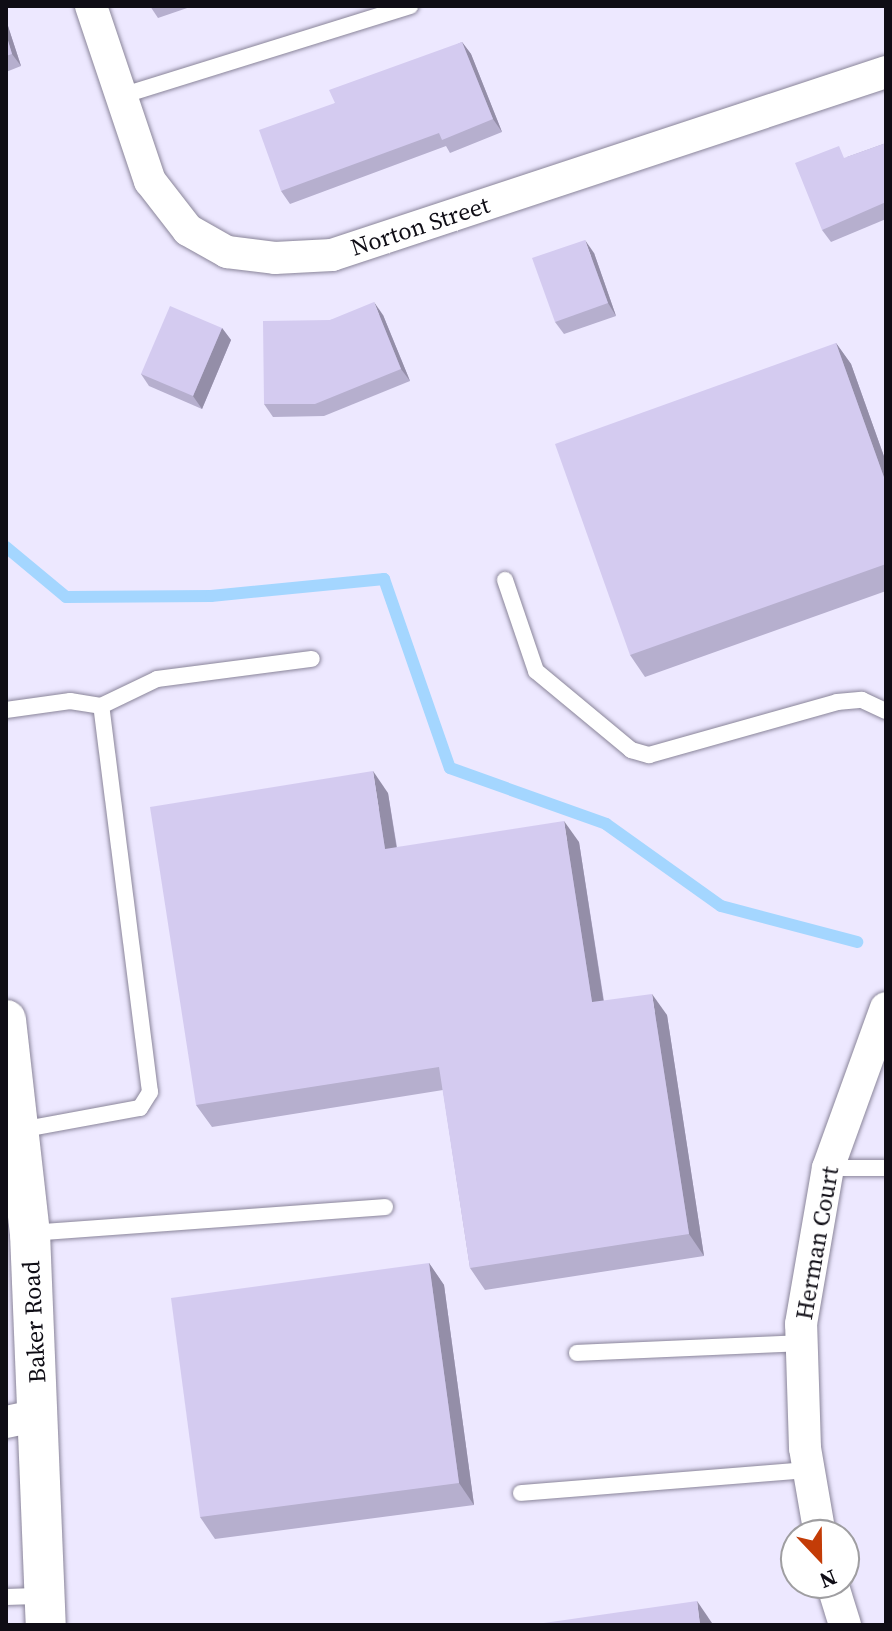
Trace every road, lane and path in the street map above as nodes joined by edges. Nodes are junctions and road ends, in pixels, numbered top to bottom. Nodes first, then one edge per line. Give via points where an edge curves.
1 (91, 6) edge
2 (410, 6) edge
3 (886, 72) edge
4 (121, 96) junction
5 (505, 580) dead end
6 (312, 659) dead end
7 (101, 706) junction
8 (6, 710) edge
9 (886, 711) edge
10 (886, 1008) edge
11 (6, 1020) edge
12 (18, 1130) junction
13 (828, 1168) junction
14 (886, 1168) edge
15 (385, 1207) dead end
16 (30, 1233) junction
17 (802, 1343) junction
18 (577, 1353) dead end
19 (22, 1419) edge
20 (809, 1470) junction
21 (521, 1493) dead end
22 (817, 1519) edge
23 (6, 1597) edge
24 (837, 1599) edge
25 (46, 1610) edge
26 (845, 1625) edge

1 - 4 street, Norton Street
2 - 4 lane
3 - 4 street, Norton Street via 332,255 275,258 227,252 188,230 150,181
5 - 9 lane via 536,671 631,750 649,755 837,702 862,700
6 - 7 lane via 157,679
7 - 8 lane via 70,701
7 - 12 lane via 150,1092 140,1108
10 - 13 street, Herman Court
11 - 12 street, Baker Road
12 - 16 street, Baker Road
13 - 14 lane
13 - 17 street, Herman Court
15 - 16 lane
16 - 19 street, Baker Road
17 - 18 lane
17 - 20 street, Herman Court
19 - 25 street, Baker Road
20 - 21 lane
20 - 22 street, Herman Court
23 - 25 lane
24 - 26 street

